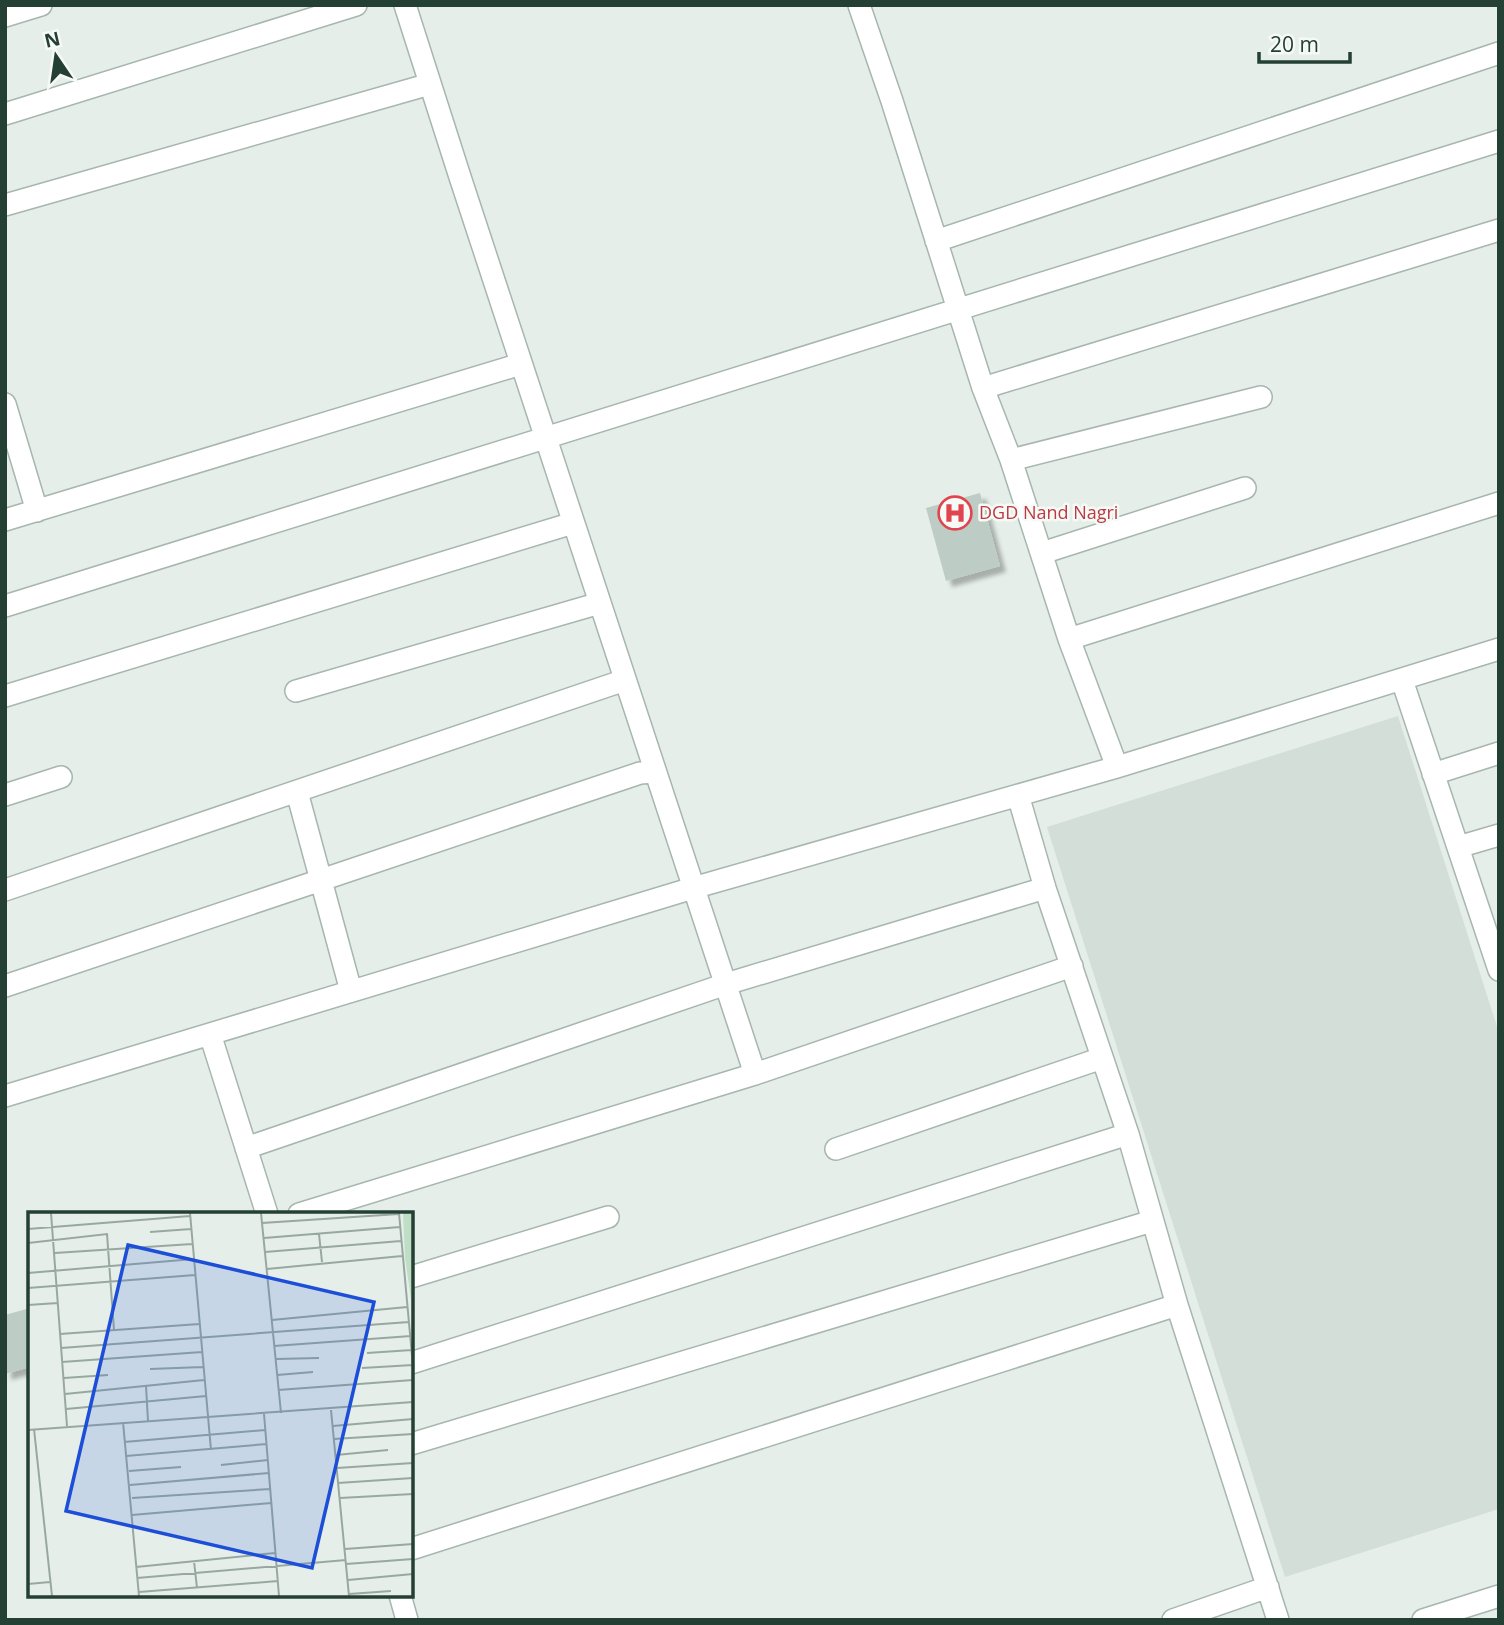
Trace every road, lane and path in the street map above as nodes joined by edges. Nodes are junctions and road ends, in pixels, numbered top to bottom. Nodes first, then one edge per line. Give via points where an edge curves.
1 (41, 5) edge
2 (356, 5) edge
3 (405, 5) edge
4 (859, 5) edge
5 (5, 16) edge
6 (1499, 53) edge
7 (430, 84) junction
8 (5, 114) edge
9 (1499, 141) edge
10 (5, 205) edge
11 (1499, 230) edge
12 (936, 242) junction
13 (958, 309) junction
14 (521, 364) junction
15 (982, 388) junction
16 (1261, 397) dead end
17 (5, 404) edge
18 (545, 438) junction
19 (1011, 460) junction
20 (1245, 488) dead end
21 (1499, 503) edge
22 (37, 511) junction
23 (5, 520) edge
24 (573, 523) junction
25 (1042, 553) junction
26 (600, 603) junction
27 (5, 606) edge
28 (1069, 639) junction
29 (1499, 649) edge
30 (625, 680) junction
31 (1402, 680) junction
32 (296, 691) dead end
33 (5, 696) edge
34 (1499, 752) edge
35 (1117, 767) junction
36 (655, 772) junction
37 (1433, 774) junction
38 (61, 777) dead end
39 (297, 792) junction
40 (5, 795) edge
41 (1018, 795) junction
42 (1499, 835) edge
43 (1458, 847) junction
44 (322, 880) junction
45 (694, 888) junction
46 (1045, 888) junction
47 (5, 890) edge
48 (1494, 937) edge
49 (1072, 966) junction
50 (1499, 970) edge
51 (726, 984) junction
52 (5, 986) edge
53 (351, 991) junction
54 (210, 1034) junction
55 (1102, 1058) junction
56 (755, 1074) junction
57 (5, 1096) edge
58 (1128, 1133) junction
59 (246, 1148) junction
60 (836, 1149) dead end
61 (266, 1212) edge
62 (306, 1212) edge
63 (608, 1217) dead end
64 (1152, 1221) junction
65 (413, 1276) edge
66 (1177, 1305) junction
67 (413, 1362) edge
68 (413, 1443) edge
69 (413, 1548) edge
70 (1268, 1587) junction
71 (1499, 1596) edge
72 (401, 1597) edge
73 (407, 1620) edge
74 (1173, 1620) edge
75 (1278, 1620) edge
76 (1423, 1620) edge

1 - 5 street
2 - 8 street
3 - 7 street
4 - 12 street
6 - 12 street
7 - 10 street
7 - 14 street
9 - 13 street
11 - 15 street
12 - 13 street
13 - 15 street
13 - 18 street
14 - 18 street
14 - 22 street
15 - 19 street
16 - 19 street
17 - 22 street
18 - 24 street
18 - 27 street
19 - 25 street
20 - 25 street
21 - 28 street
22 - 23 street
24 - 26 street
24 - 33 street
25 - 28 street
26 - 30 street
26 - 32 street
28 - 35 street
29 - 31 street
30 - 36 street
30 - 39 street
31 - 35 street
31 - 37 street
34 - 37 street
35 - 41 street
36 - 44 street via 640,773
36 - 45 street
37 - 43 street
38 - 40 street
39 - 44 street
39 - 47 street
41 - 45 street
41 - 46 street
42 - 43 street
43 - 48 street
44 - 52 street
44 - 53 street
45 - 51 street
45 - 53 street
46 - 49 street
46 - 51 street
48 - 50 street
49 - 55 street
49 - 56 street
51 - 56 street
51 - 59 street
53 - 54 street
54 - 57 street
54 - 59 street
55 - 58 street
55 - 60 street
56 - 62 street
58 - 64 street
58 - 67 street
59 - 61 street
63 - 65 street
64 - 66 street
64 - 68 street
66 - 69 street
66 - 70 street
70 - 74 street
70 - 75 street
71 - 76 street
72 - 73 street

